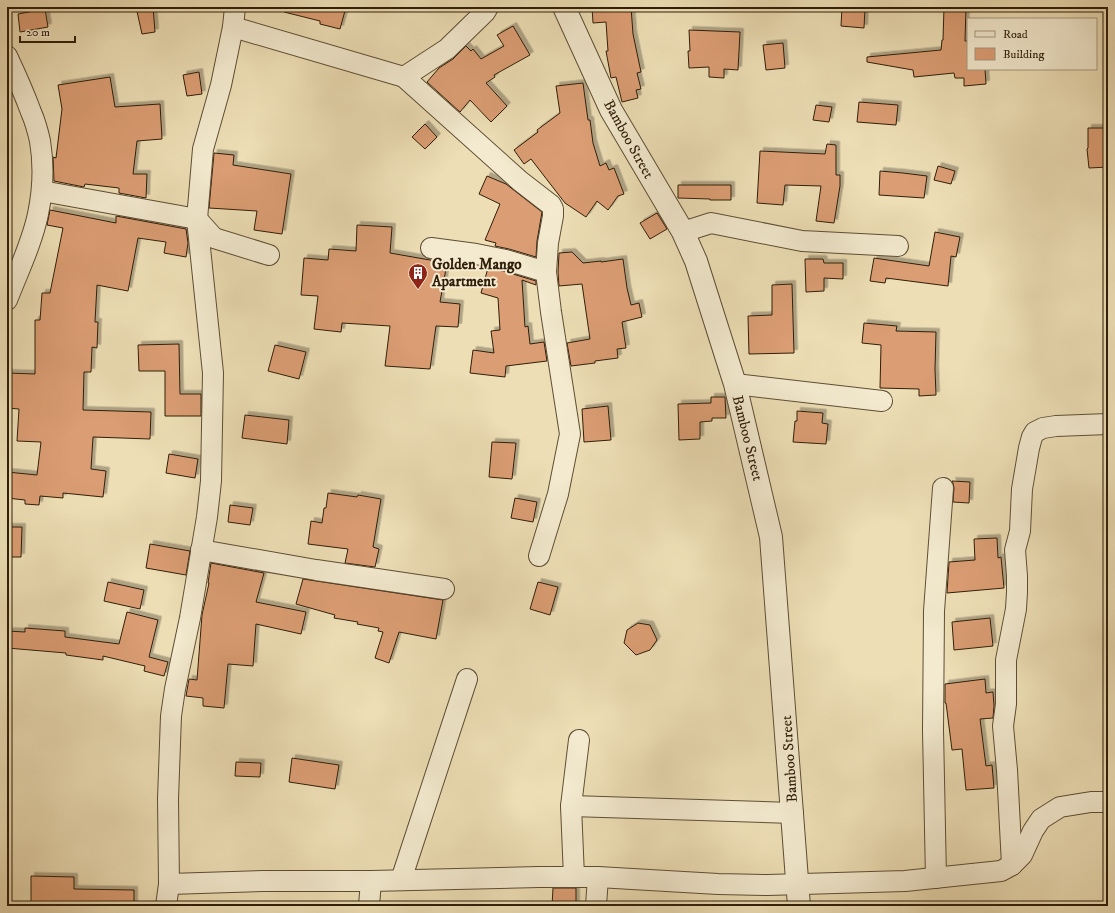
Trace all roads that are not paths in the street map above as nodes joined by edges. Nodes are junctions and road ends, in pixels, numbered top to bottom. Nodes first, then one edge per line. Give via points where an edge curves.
1 (235, 7) edge
2 (488, 7) edge
3 (564, 7) edge
4 (233, 27) junction
5 (7, 56) edge
6 (404, 77) junction
7 (42, 191) junction
8 (197, 220) junction
9 (683, 232) junction
10 (898, 246) dead end
11 (431, 248) dead end
12 (268, 255) dead end
13 (546, 272) junction
14 (7, 300) edge
15 (735, 384) junction
16 (882, 401) dead end
17 (1108, 424) edge
18 (943, 488) dead end
19 (201, 550) junction
20 (539, 556) dead end
21 (444, 589) dead end
22 (467, 679) dead end
23 (580, 740) dead end
24 (1108, 802) edge
25 (571, 806) junction
26 (793, 813) junction
27 (1012, 865) junction
28 (574, 877) junction
29 (598, 877) junction
30 (936, 878) junction
31 (401, 880) junction
32 (371, 881) junction
33 (169, 884) junction
34 (798, 884) junction
35 (166, 906) edge
36 (369, 906) edge
37 (596, 906) edge
38 (799, 906) edge

1 - 4 street
2 - 6 street via 447,49
3 - 9 street, Bamboo Street via 611,110
4 - 6 street
4 - 8 street via 221,85 203,149
5 - 7 street via 24,93 40,141
6 - 13 street via 520,181 551,205 553,216
7 - 8 street
7 - 14 street via 30,240
8 - 12 street via 214,238
8 - 19 street via 213,373 211,481
9 - 10 street via 712,223 802,241
9 - 15 street, Bamboo Street via 696,261
11 - 13 street via 506,260
13 - 20 street via 570,434 558,494
15 - 16 street
15 - 26 street, Bamboo Street via 771,537
17 - 27 street via 1043,428 1032,436 1029,448 1022,490 1020,531 1015,550 1016,609 1006,660 1003,726
18 - 30 street via 934,611
19 - 21 street
19 - 33 street via 171,716 168,799
22 - 31 street
23 - 25 street
24 - 27 street via 1060,807 1041,819 1022,856
25 - 26 street
25 - 28 street
26 - 34 street, Bamboo Street
27 - 30 street via 1002,871
28 - 29 street
28 - 31 street
29 - 34 street via 718,884
29 - 37 street
30 - 34 street
31 - 32 street
32 - 33 street
32 - 36 street
33 - 35 street
34 - 38 street, Bamboo Street

